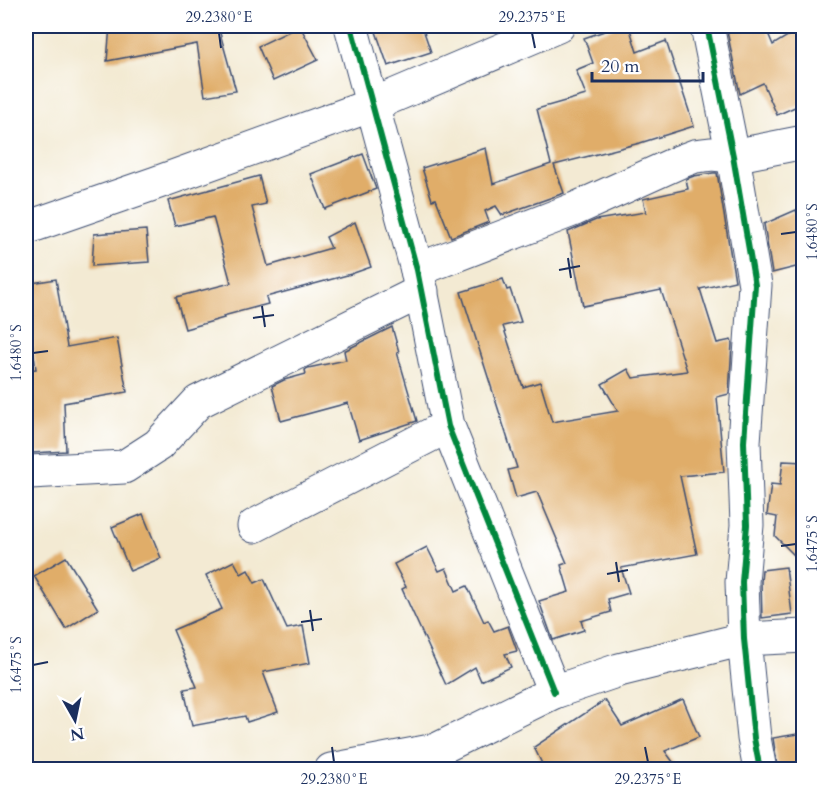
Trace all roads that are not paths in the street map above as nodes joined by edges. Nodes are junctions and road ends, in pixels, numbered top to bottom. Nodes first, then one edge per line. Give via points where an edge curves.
1 (351, 26) edge
2 (558, 26) edge
3 (707, 26) edge
4 (372, 105) junction
5 (804, 142) edge
6 (733, 156) junction
7 (26, 228) edge
8 (420, 280) junction
9 (448, 426) junction
10 (27, 470) edge
11 (254, 526) dead end
12 (804, 636) edge
13 (744, 639) junction
14 (554, 692) junction
15 (431, 760) edge
16 (331, 770) edge
17 (759, 770) edge

1 - 4 street
2 - 4 street
3 - 6 street
4 - 7 street
4 - 8 street
5 - 6 street
6 - 8 street via 712,154 680,162
6 - 13 street via 755,285 744,442
8 - 9 street
8 - 10 street via 198,402 158,445 124,467
9 - 11 street
9 - 14 street
12 - 13 street
13 - 14 street via 619,670
13 - 17 street
14 - 15 street
15 - 16 street

